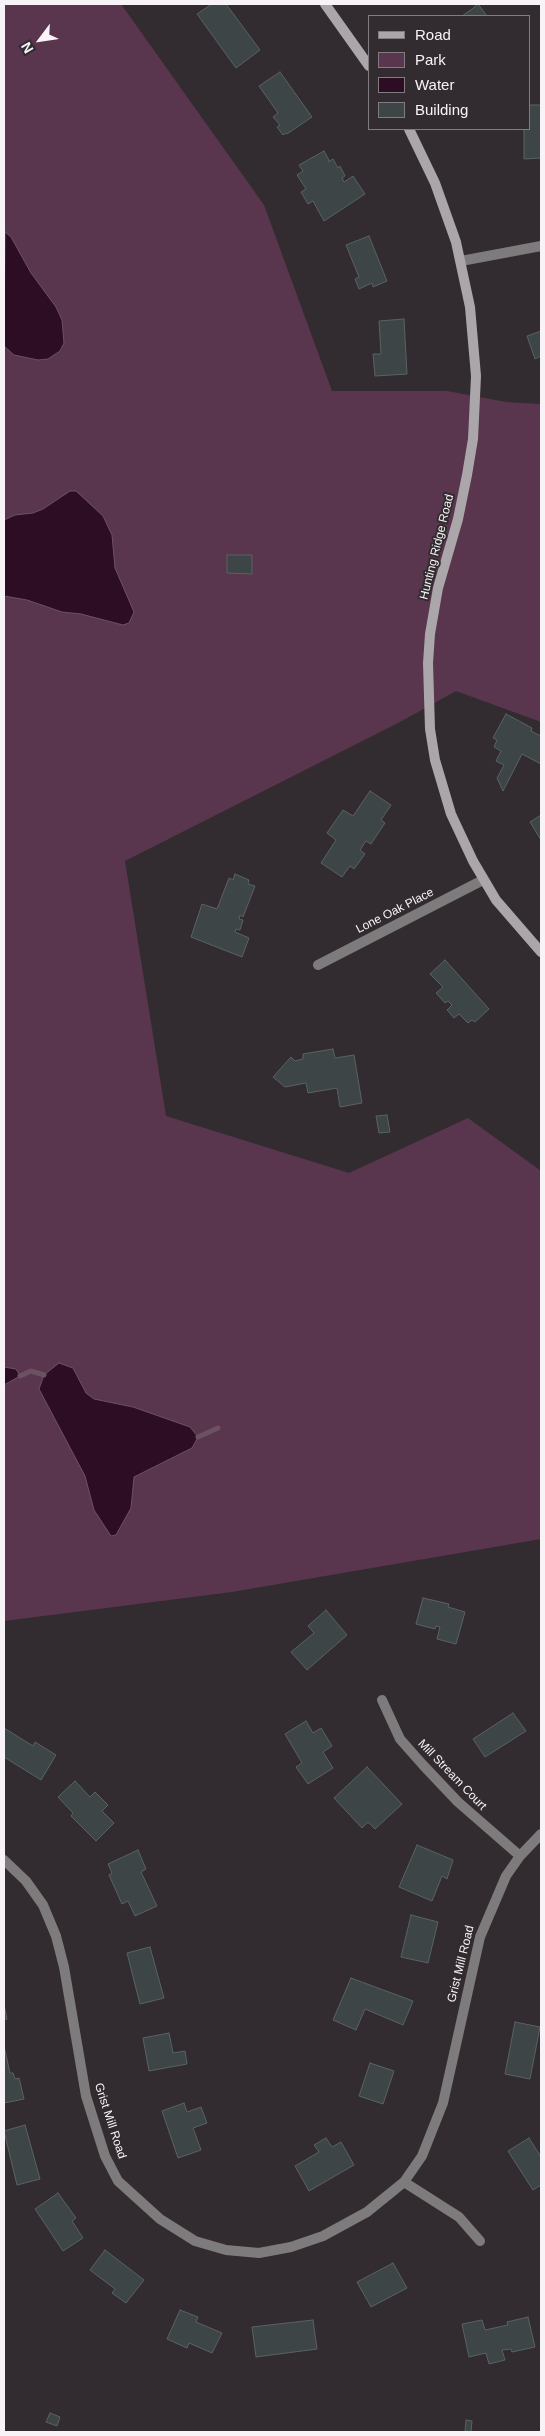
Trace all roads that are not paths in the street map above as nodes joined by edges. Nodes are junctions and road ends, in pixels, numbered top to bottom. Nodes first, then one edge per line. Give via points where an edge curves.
1 (325, 4) edge
2 (368, 65) edge
3 (409, 130) edge
4 (541, 246) edge
5 (460, 261) junction
6 (483, 880) junction
7 (541, 952) edge
8 (318, 964) dead end
9 (382, 1700) dead end
10 (541, 1834) edge
11 (520, 1856) junction
12 (4, 1860) edge
13 (404, 2182) junction
14 (480, 2241) dead end

1 - 2 street
3 - 5 street, Hunting Ridge Road via 444,205
4 - 5 street
5 - 6 street, Hunting Ridge Road via 473,333 475,408 468,475 438,588 430,634 428,702 430,730 443,790
6 - 7 street, Hunting Ridge Road
6 - 8 street, Lone Oak Place
9 - 11 street, Mill Stream Court via 400,1739 422,1765 458,1802
10 - 11 street, Grist Mill Road
11 - 13 street, Grist Mill Road via 506,1876 480,1937 443,2103 422,2156
12 - 13 street, Grist Mill Road via 26,1881 43,1905 56,1936 86,2096 105,2156 118,2181 160,2219 195,2241 226,2250 260,2253 323,2236 367,2212
13 - 14 street via 459,2217

